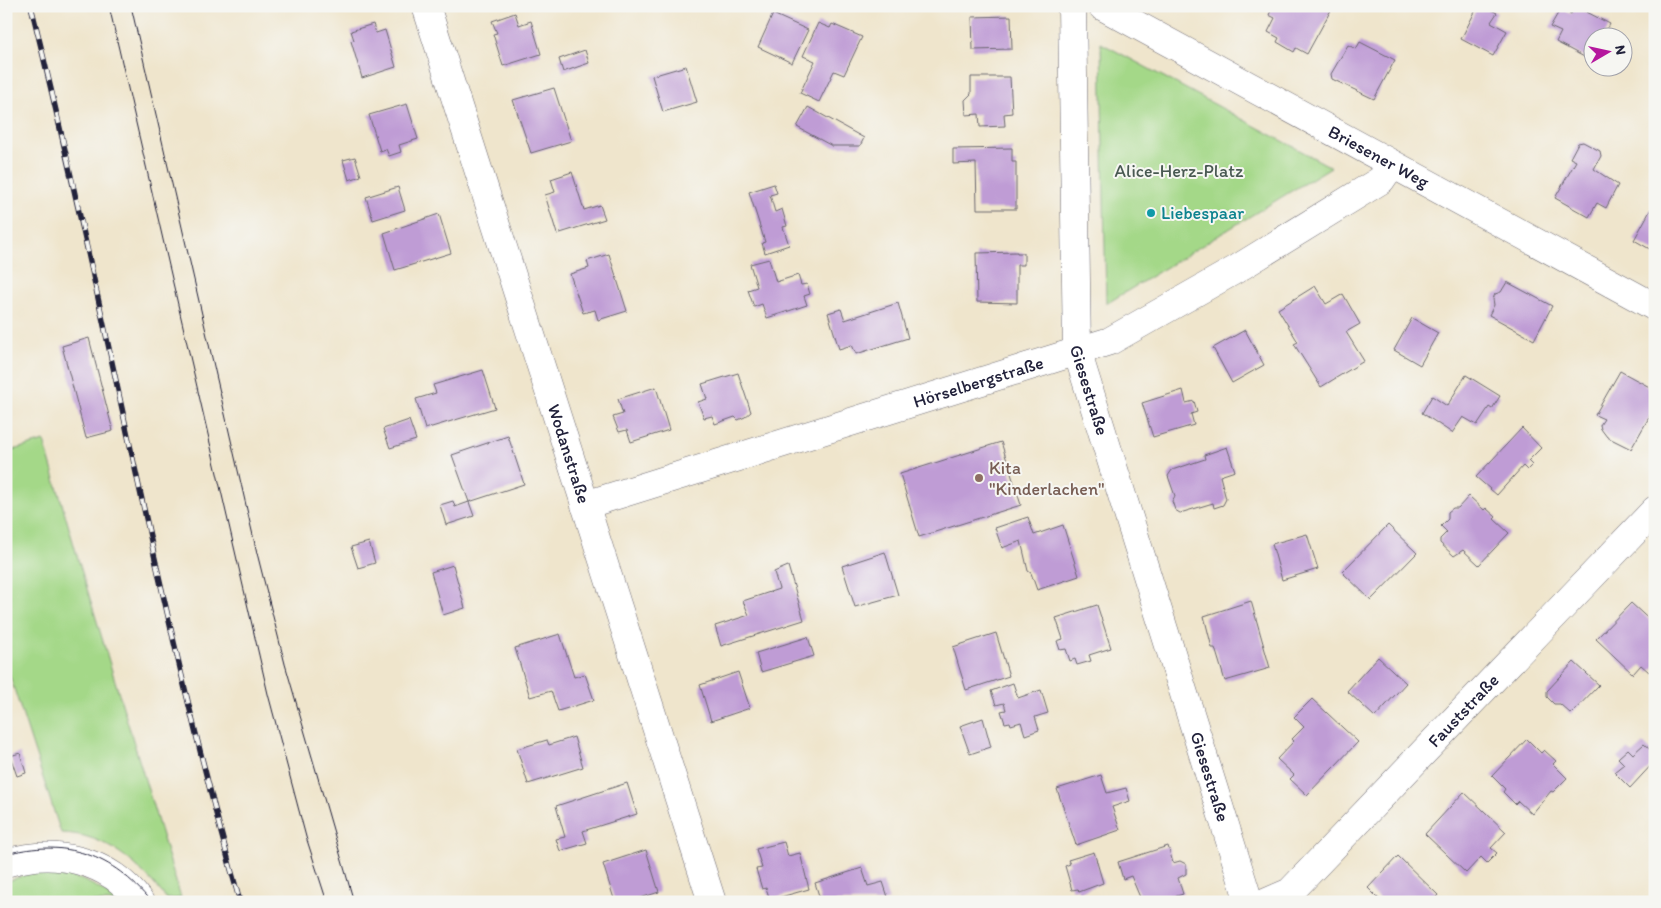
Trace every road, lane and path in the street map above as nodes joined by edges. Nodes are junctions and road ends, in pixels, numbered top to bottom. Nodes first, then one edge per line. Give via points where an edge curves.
1 (426, 6) edge
2 (1072, 6) edge
3 (1102, 6) edge
4 (1392, 164) junction
5 (1655, 306) edge
6 (1077, 351) junction
7 (586, 505) junction
8 (1655, 510) edge
9 (6, 864) edge
10 (140, 902) edge
11 (712, 902) edge
12 (1249, 902) edge
13 (1267, 902) edge

1 - 7 street, Wodanstraße
2 - 6 street, Giesestraße
3 - 4 street, Briesener Weg
4 - 5 street, Briesener Weg
4 - 6 street, Hörselbergstraße via 1381,180 1235,270 1110,340
6 - 7 street, Hörselbergstraße
6 - 12 street, Giesestraße
7 - 11 street, Wodanstraße
8 - 13 street, Fauststraße via 1290,892
9 - 10 street via 48,856 76,859 111,875

